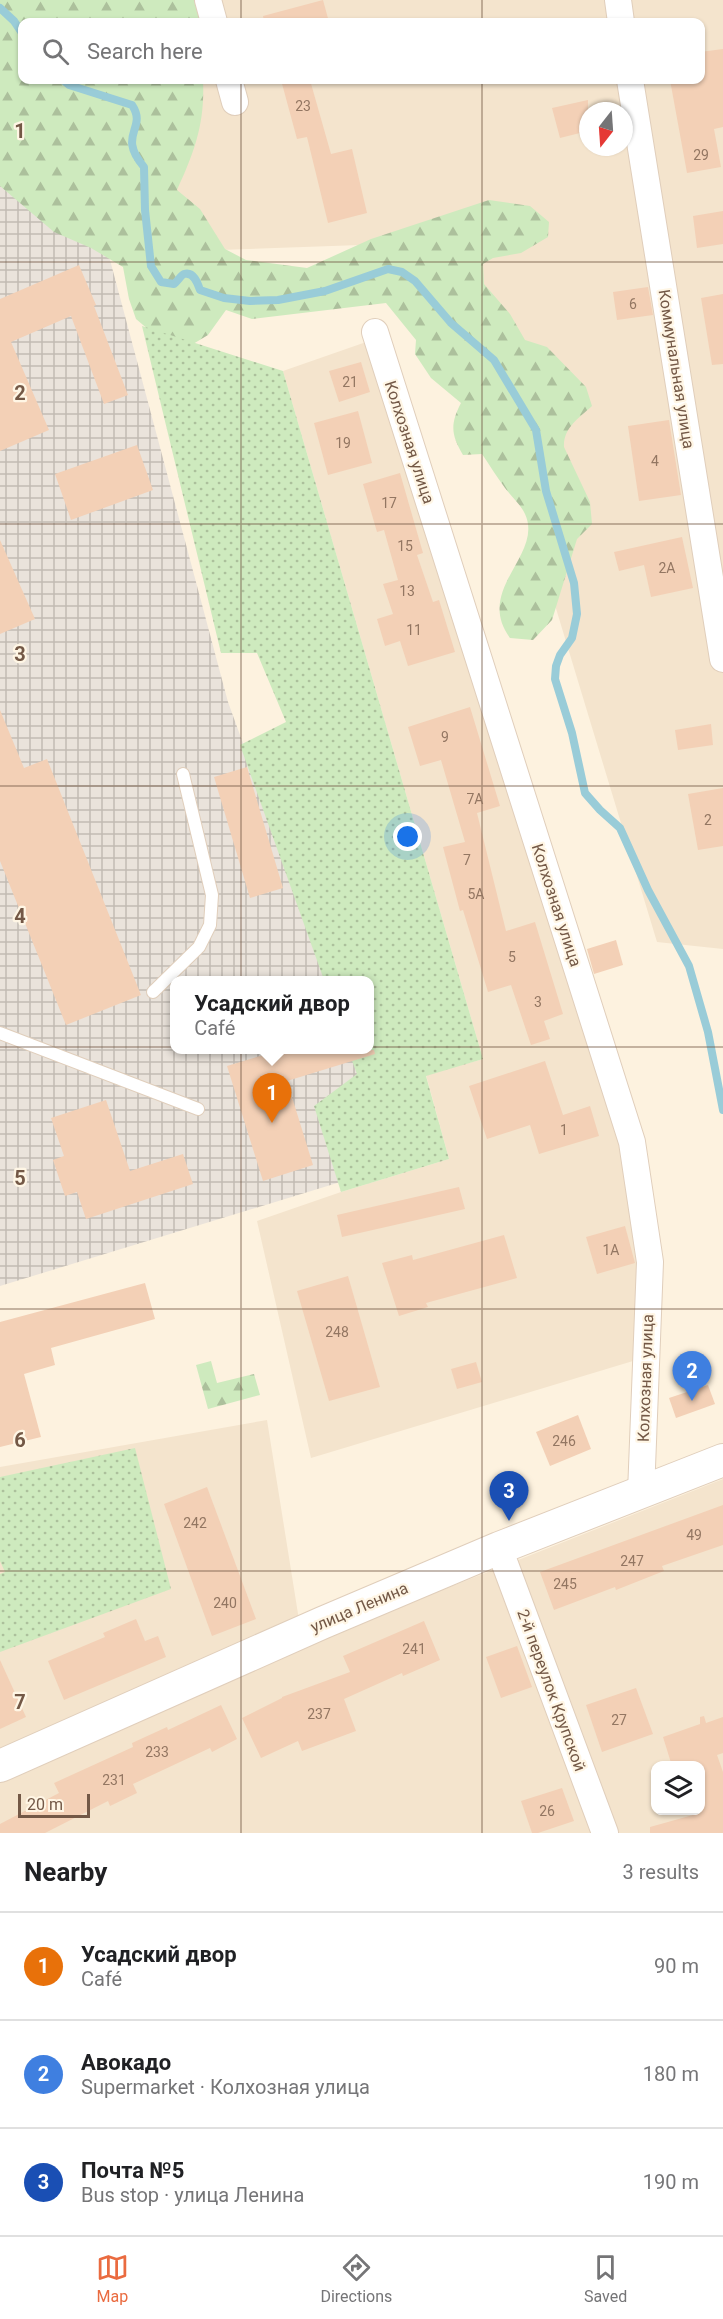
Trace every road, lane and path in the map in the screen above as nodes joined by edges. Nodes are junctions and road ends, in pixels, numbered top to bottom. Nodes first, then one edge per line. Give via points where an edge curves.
1 (208, 0) edge
2 (618, 0) edge
3 (213, 18) edge
4 (620, 18) edge
5 (631, 84) edge
6 (375, 332) dead end
7 (723, 659) edge
8 (183, 774) dead end
9 (153, 992) dead end
10 (0, 1033) edge
11 (198, 1109) dead end
12 (723, 1460) edge
13 (641, 1492) junction
14 (499, 1548) junction
15 (0, 1766) edge
16 (605, 1833) edge

1 - 3 street
2 - 4 street
5 - 7 street, Коммунальная улица
6 - 13 street, Колхозная улица via 632,1142 650,1262
8 - 9 lane via 213,895 210,925 199,947
10 - 11 lane
12 - 13 street, улица Ленина
13 - 14 street, улица Ленина
14 - 15 street, улица Ленина
14 - 16 street, 2-й переулок Крупской

